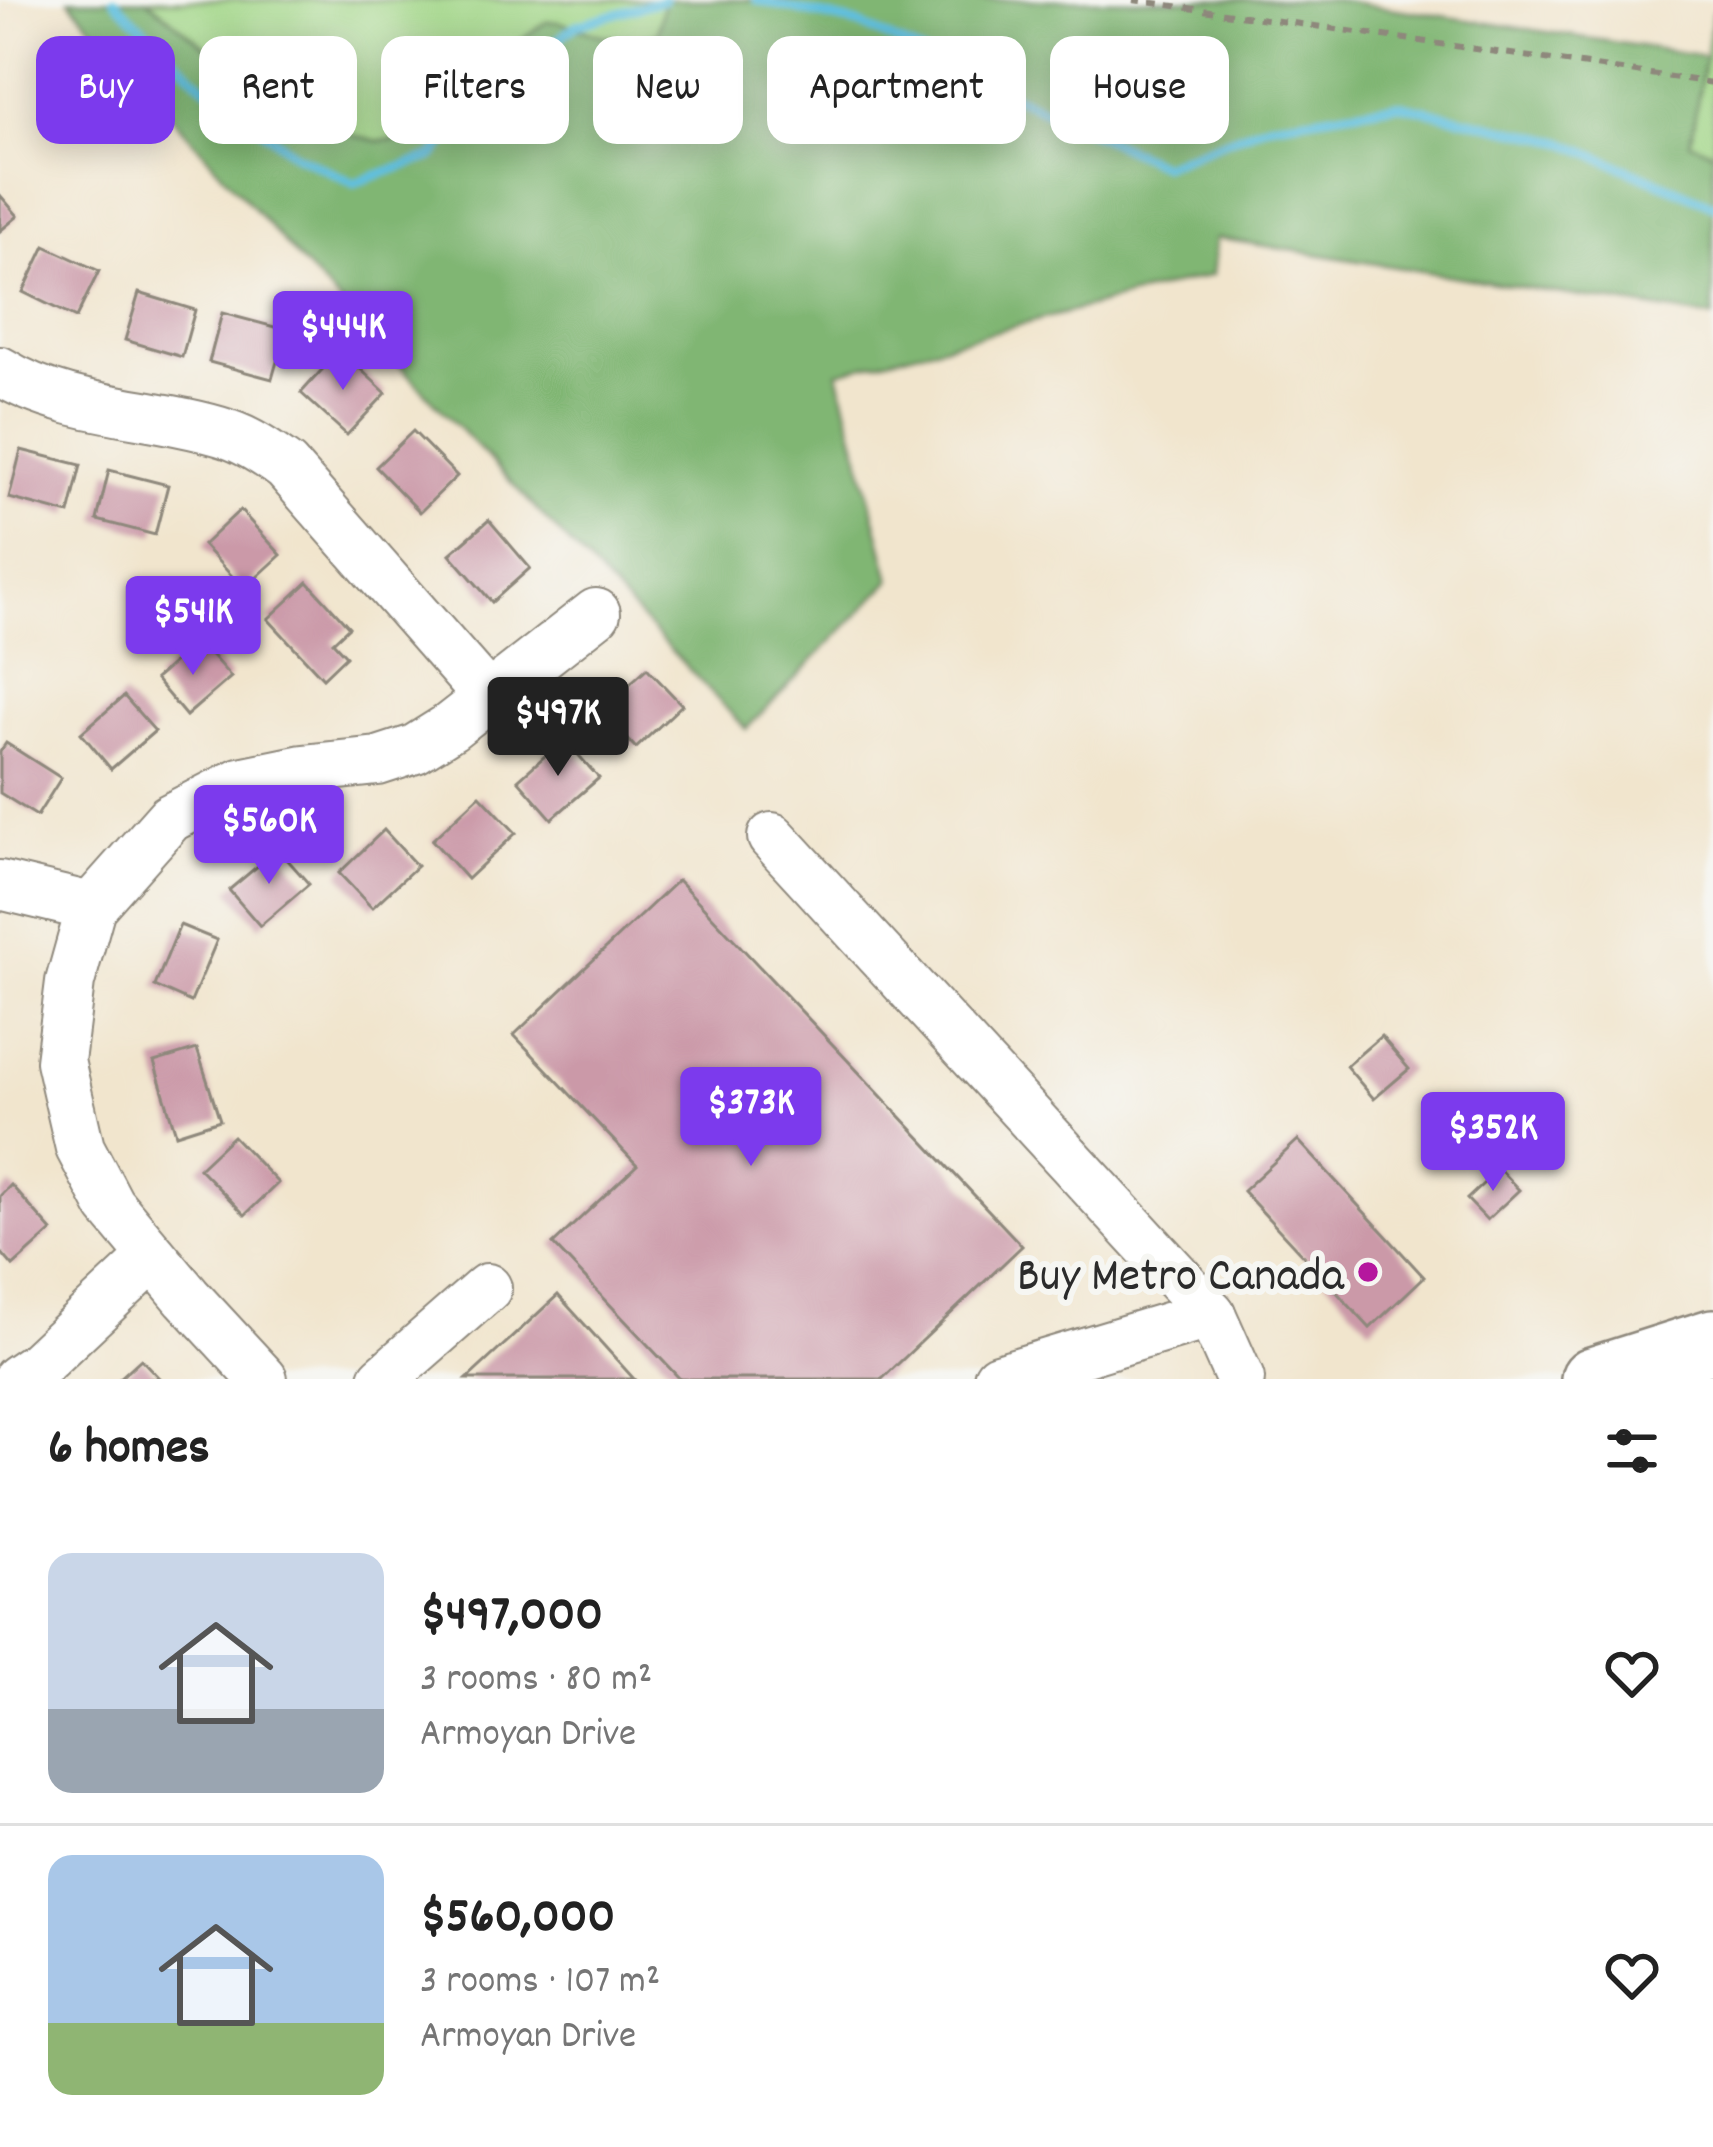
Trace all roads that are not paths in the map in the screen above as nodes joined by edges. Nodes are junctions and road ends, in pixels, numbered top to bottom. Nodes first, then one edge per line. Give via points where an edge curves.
1 (0, 371) edge
2 (596, 613) dead end
3 (488, 697) junction
4 (772, 837) dead end
5 (0, 885) edge
6 (91, 907) junction
7 (153, 1257) junction
8 (488, 1288) dead end
9 (1211, 1314) junction
10 (1713, 1341) edge
11 (998, 1378) edge
12 (17, 1379) edge
13 (263, 1379) edge
14 (383, 1379) edge
15 (1240, 1379) edge
16 (1593, 1379) edge

1 - 3 street via 50,393 259,448 286,467
2 - 3 street
3 - 6 street via 415,749 240,782 170,818
4 - 9 street
5 - 6 street
6 - 7 street via 59,1061 80,1148 110,1205
7 - 12 street
7 - 13 street
8 - 14 street
9 - 11 street
9 - 15 street
10 - 16 main road

